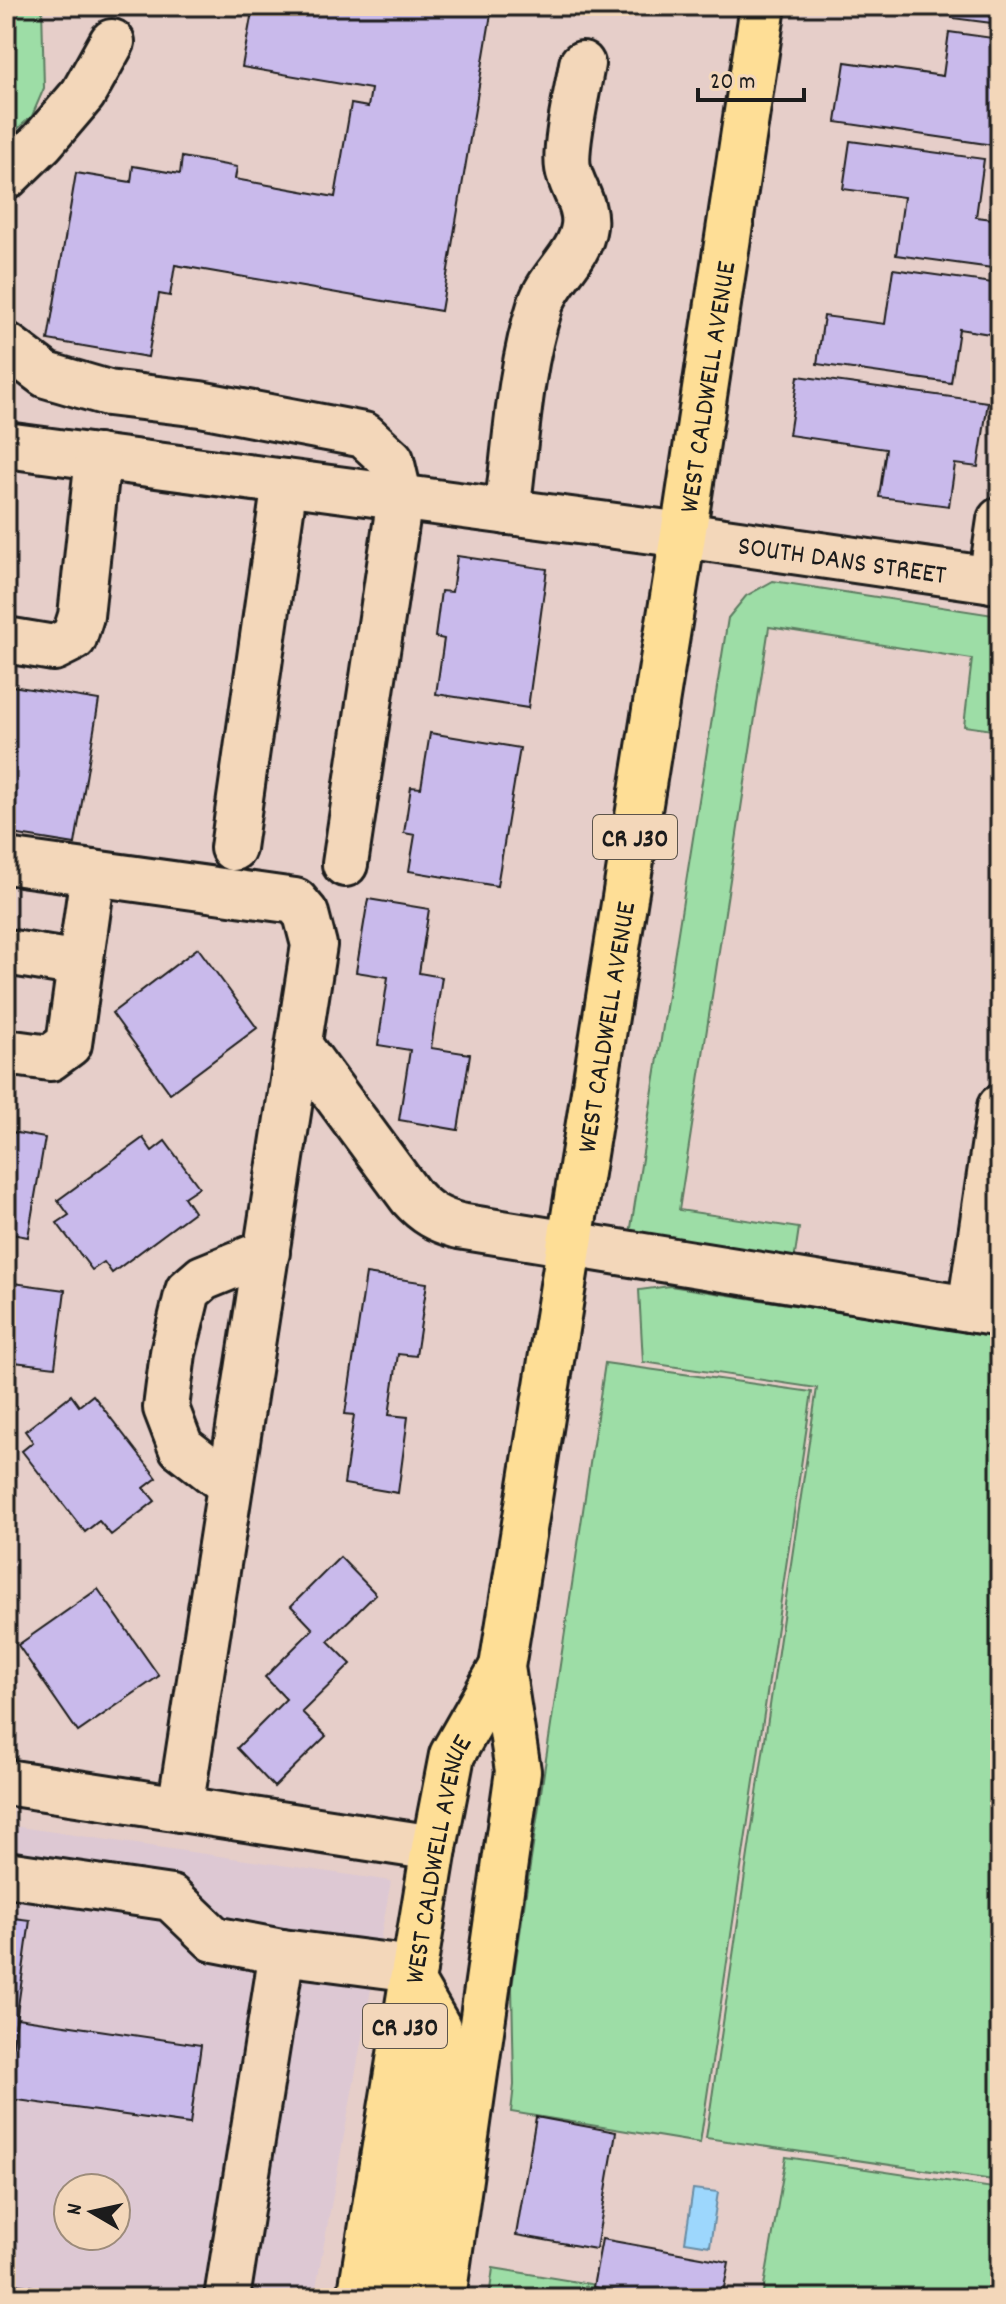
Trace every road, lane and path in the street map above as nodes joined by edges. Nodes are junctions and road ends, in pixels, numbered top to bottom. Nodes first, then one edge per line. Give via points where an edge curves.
1 (763, 6) edge
2 (112, 42) dead end
3 (582, 64) dead end
4 (6, 177) edge
5 (6, 345) edge
6 (6, 445) edge
7 (98, 457) junction
8 (285, 482) junction
9 (400, 498) junction
10 (507, 512) junction
11 (1000, 520) edge
12 (683, 535) junction
13 (996, 580) edge
14 (6, 640) edge
15 (233, 848) dead end
16 (6, 861) edge
17 (345, 864) dead end
18 (93, 873) junction
19 (6, 952) edge
20 (80, 964) junction
21 (299, 1045) junction
22 (6, 1052) edge
23 (1000, 1107) edge
24 (570, 1244) junction
25 (267, 1252) junction
26 (985, 1312) edge
27 (230, 1485) junction
28 (502, 1667) junction
29 (6, 1782) edge
30 (180, 1809) junction
31 (434, 1848) junction
32 (6, 1874) edge
33 (282, 1952) junction
34 (413, 1976) junction
35 (227, 2298) edge
36 (360, 2298) edge
37 (405, 2298) edge
38 (443, 2298) edge

1 - 12 main road, WEST CALDWELL AVENUE / CR J30
2 - 4 street via 83,94
3 - 10 street via 568,168 585,223 580,242 541,301 530,340
5 - 9 street via 46,375 108,393 200,404 364,435 391,460
6 - 7 street, SOUTH DANS STREET
7 - 8 street, SOUTH DANS STREET
7 - 14 street via 81,616 74,638 54,648
8 - 9 street, SOUTH DANS STREET
8 - 15 street
9 - 10 street, SOUTH DANS STREET
9 - 17 street
10 - 12 street, SOUTH DANS STREET
11 - 13 street
12 - 13 street, SOUTH DANS STREET
12 - 24 main road, WEST CALDWELL AVENUE / CR J30
16 - 18 street
18 - 20 street
18 - 21 street via 295,901 306,914 314,945
19 - 20 street
20 - 22 street via 69,1044 50,1058
21 - 24 street via 425,1212 459,1226
21 - 25 street
23 - 26 street
24 - 26 street
24 - 28 main road, WEST CALDWELL AVENUE / CR J30
25 - 27 street
25 - 27 street via 203,1278 188,1291 173,1353 166,1408 181,1447
27 - 30 street
28 - 31 main road, WEST CALDWELL AVENUE / CR J30 via 452,1755
28 - 38 main road, WEST CALDWELL AVENUE / CR J30 via 518,1771
29 - 30 street
30 - 31 street
31 - 34 main road, WEST CALDWELL AVENUE / CR J30
32 - 33 street via 171,1898 214,1939
33 - 34 street
33 - 35 street
34 - 36 main road, WEST CALDWELL AVENUE / CR J30
34 - 37 main road via 438,2027

